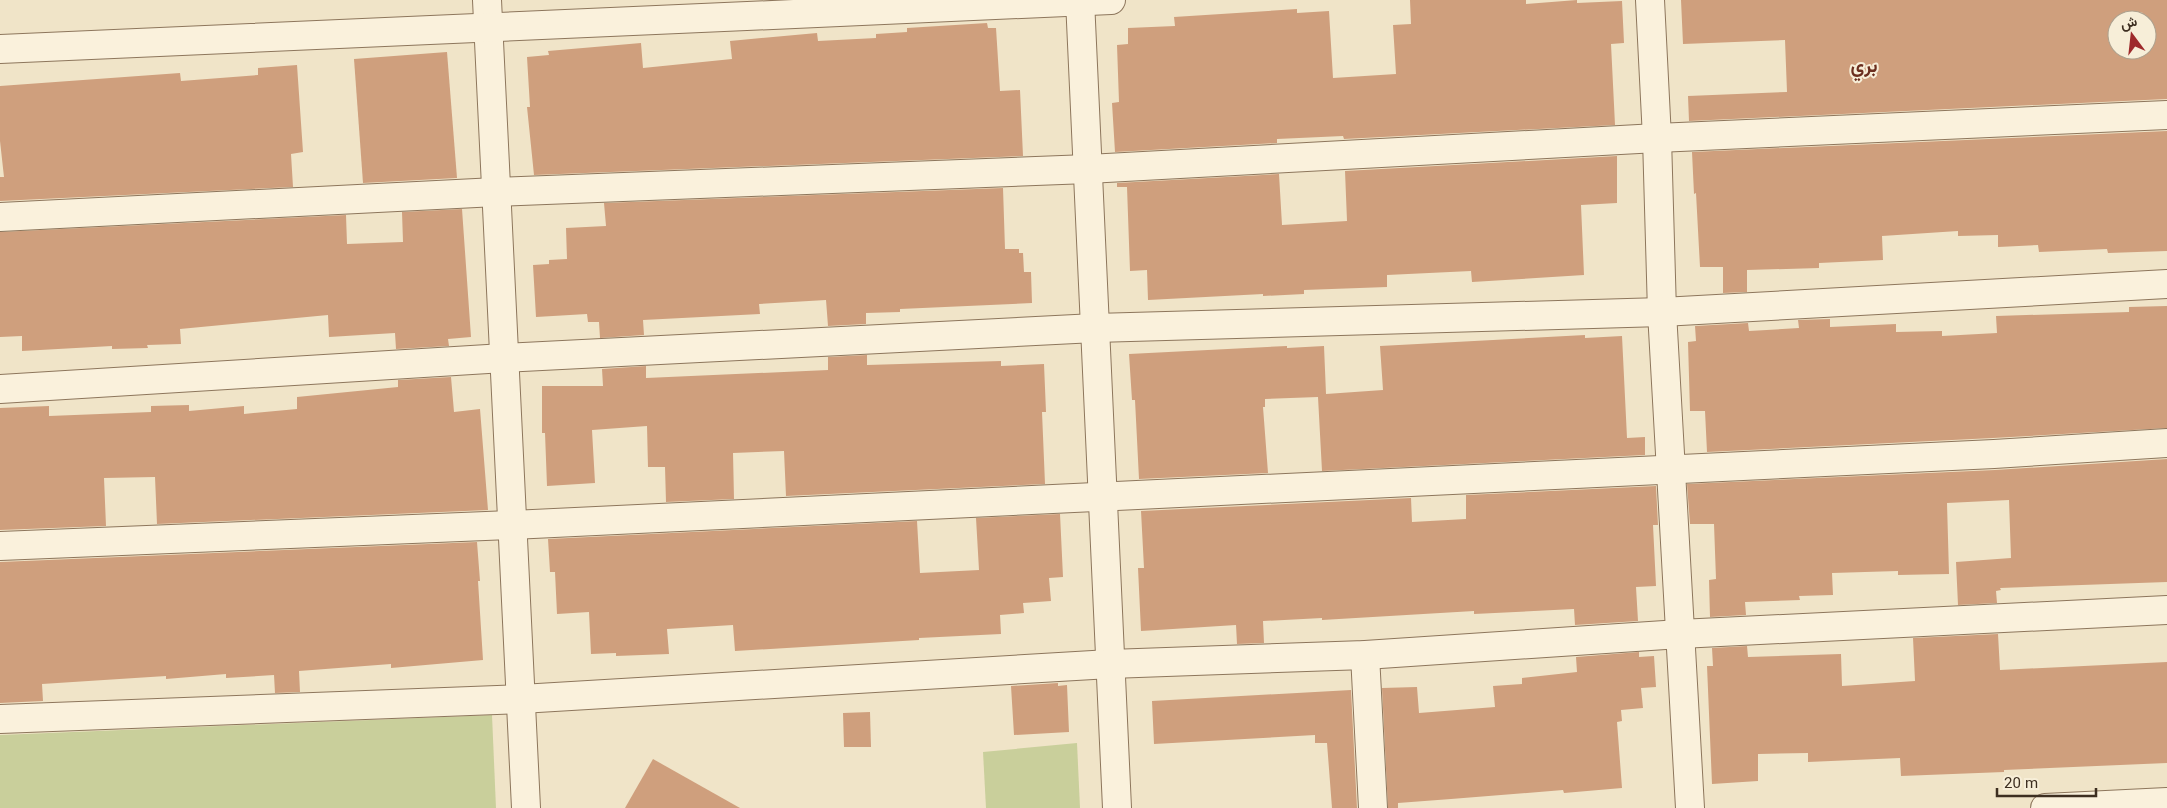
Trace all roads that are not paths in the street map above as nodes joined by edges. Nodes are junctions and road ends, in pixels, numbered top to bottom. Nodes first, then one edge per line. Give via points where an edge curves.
1 (487, 0) edge
2 (1111, 0) edge
3 (1650, 0) edge
4 (1080, 1) edge
5 (488, 27) junction
6 (0, 49) edge
7 (2167, 115) edge
8 (1657, 138) junction
9 (1088, 169) junction
10 (496, 192) junction
11 (0, 217) edge
12 (2167, 284) edge
13 (1662, 312) junction
14 (1095, 328) junction
15 (504, 358) junction
16 (0, 390) edge
17 (2167, 443) edge
18 (1671, 468) junction
19 (1103, 497) junction
20 (512, 525) junction
21 (0, 546) edge
22 (2167, 610) edge
23 (1680, 634) junction
24 (1365, 655) junction
25 (1110, 664) junction
26 (521, 699) junction
27 (0, 719) edge
28 (2167, 802) edge
29 (526, 808) edge
30 (1117, 808) edge
31 (1373, 808) edge
32 (1690, 808) edge
33 (2046, 808) edge

1 - 5 street
2 - 4 street
3 - 8 street
4 - 5 street
4 - 9 street
5 - 6 street
5 - 10 street
7 - 8 street
8 - 9 street
8 - 13 street
9 - 10 street
9 - 14 street
10 - 11 street
10 - 15 street
12 - 13 street
13 - 14 street
13 - 18 street
14 - 15 street
14 - 19 street
15 - 16 street
15 - 20 street
17 - 18 street
18 - 19 street
18 - 23 street
19 - 20 street
19 - 25 street
20 - 21 street
20 - 26 street
22 - 23 street
23 - 24 street
23 - 32 street
24 - 25 street
24 - 31 street
25 - 26 street
25 - 30 street
26 - 27 street
26 - 29 street
28 - 33 street

